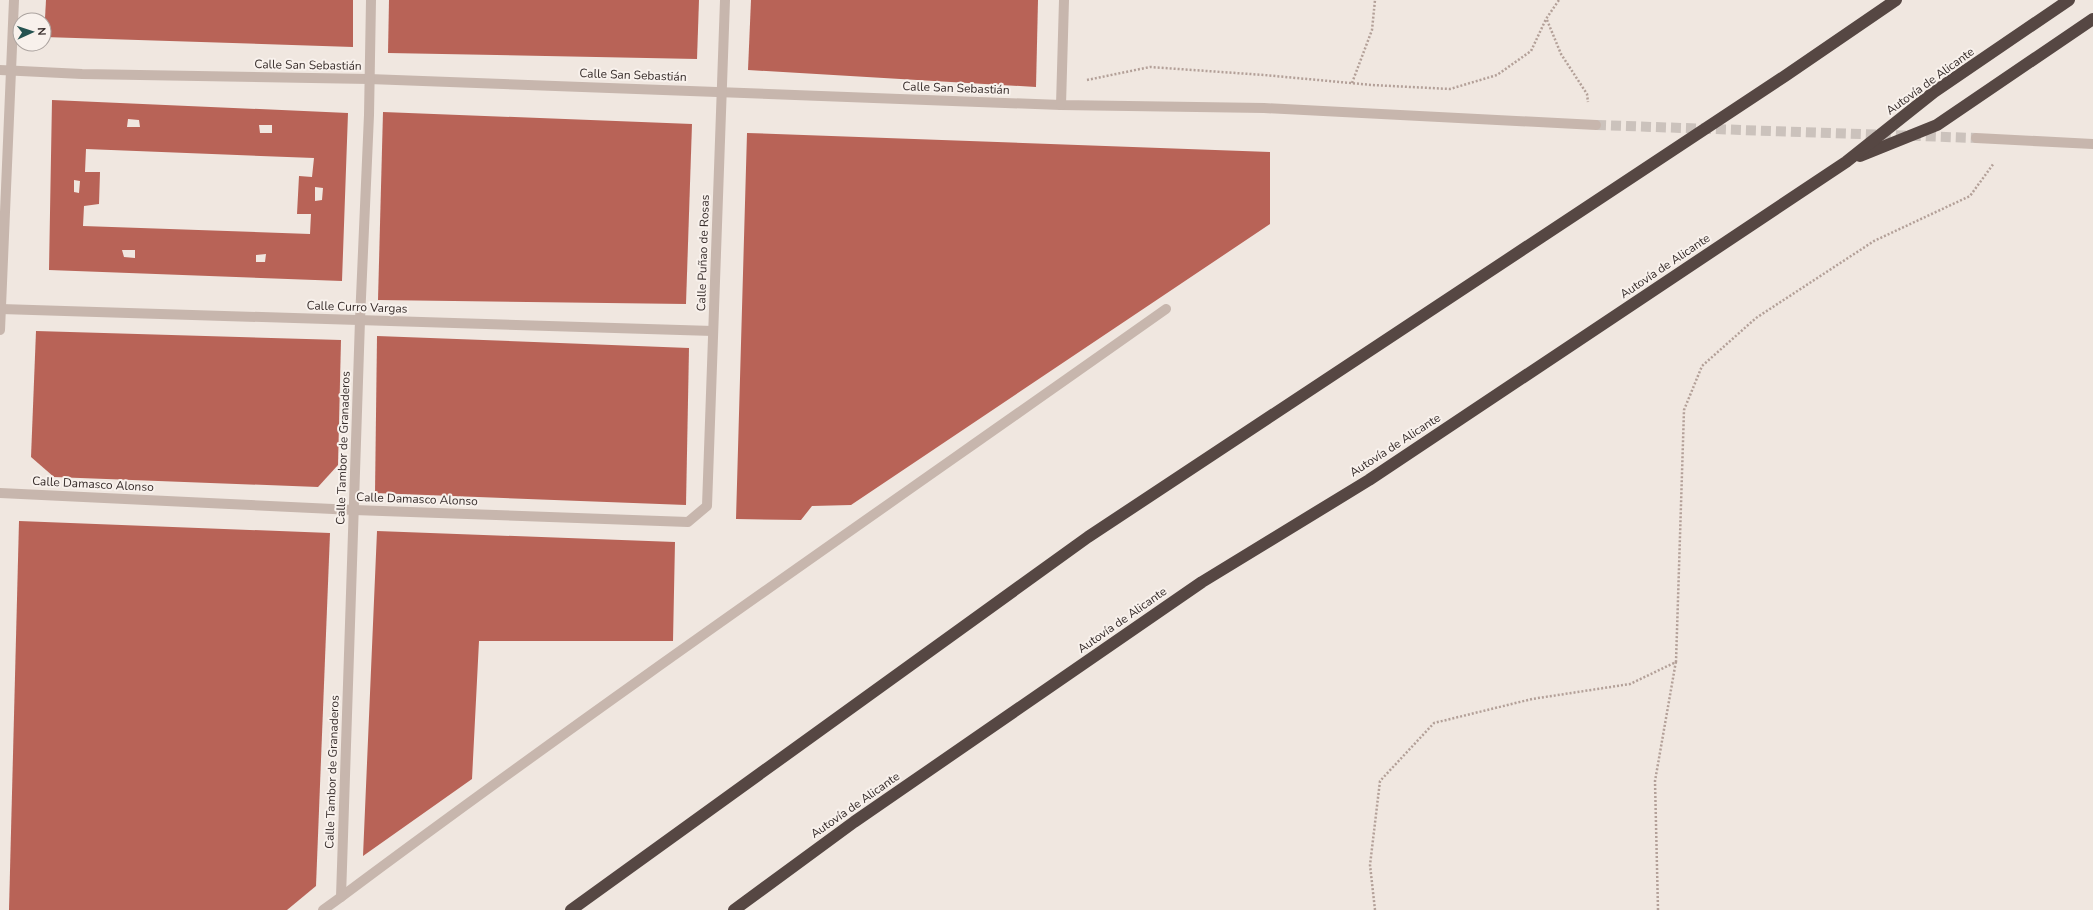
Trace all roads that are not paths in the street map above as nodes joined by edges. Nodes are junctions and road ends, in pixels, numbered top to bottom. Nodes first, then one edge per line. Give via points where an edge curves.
1 (14, 0) edge
2 (371, 0) edge
3 (725, 0) edge
4 (1064, 0) edge
5 (1896, 0) edge
6 (2068, 0) edge
7 (2093, 19) edge
8 (0, 70) edge
9 (10, 71) junction
10 (369, 79) junction
11 (722, 91) junction
12 (1061, 105) junction
13 (1592, 125) tunnel mouth
14 (1976, 138) tunnel mouth
15 (2093, 144) edge
16 (1846, 162) junction
17 (1, 309) edge
18 (1166, 309) dead end
19 (360, 320) junction
20 (0, 330) edge
21 (713, 331) junction
22 (0, 493) edge
23 (707, 506) joint
24 (354, 510) junction
25 (341, 897) junction
26 (323, 910) edge
27 (571, 910) edge
28 (734, 910) edge

1 - 9 street
2 - 10 street, Calle Tambor de Granaderos
3 - 11 street, Calle Puñao de Rosas
4 - 12 street
5 - 27 highway via 1772,85 1088,537
6 - 16 highway, Autovía de Alicante via 1934,92
7 - 16 highway via 1937,125
8 - 9 street, Calle San Sebastián
9 - 10 street, Calle San Sebastián
9 - 17 street
10 - 11 street, Calle San Sebastián
10 - 19 street, Calle Tambor de Granaderos
11 - 12 street, Calle San Sebastián
11 - 21 street, Calle Puñao de Rosas
12 - 13 street, Calle San Sebastián via 1264,108
14 - 15 street
16 - 28 highway, Autovía de Alicante via 1370,480 1202,582 854,822
17 - 19 street, Calle Curro Vargas
17 - 20 street
18 - 25 street via 591,714
19 - 21 street, Calle Curro Vargas
19 - 24 street, Calle Tambor de Granaderos
21 - 23 street, Calle Puñao de Rosas
22 - 24 street, Calle Damasco Alonso
23 - 24 street, Calle Damasco Alonso via 688,522
24 - 25 street, Calle Tambor de Granaderos
25 - 26 street

